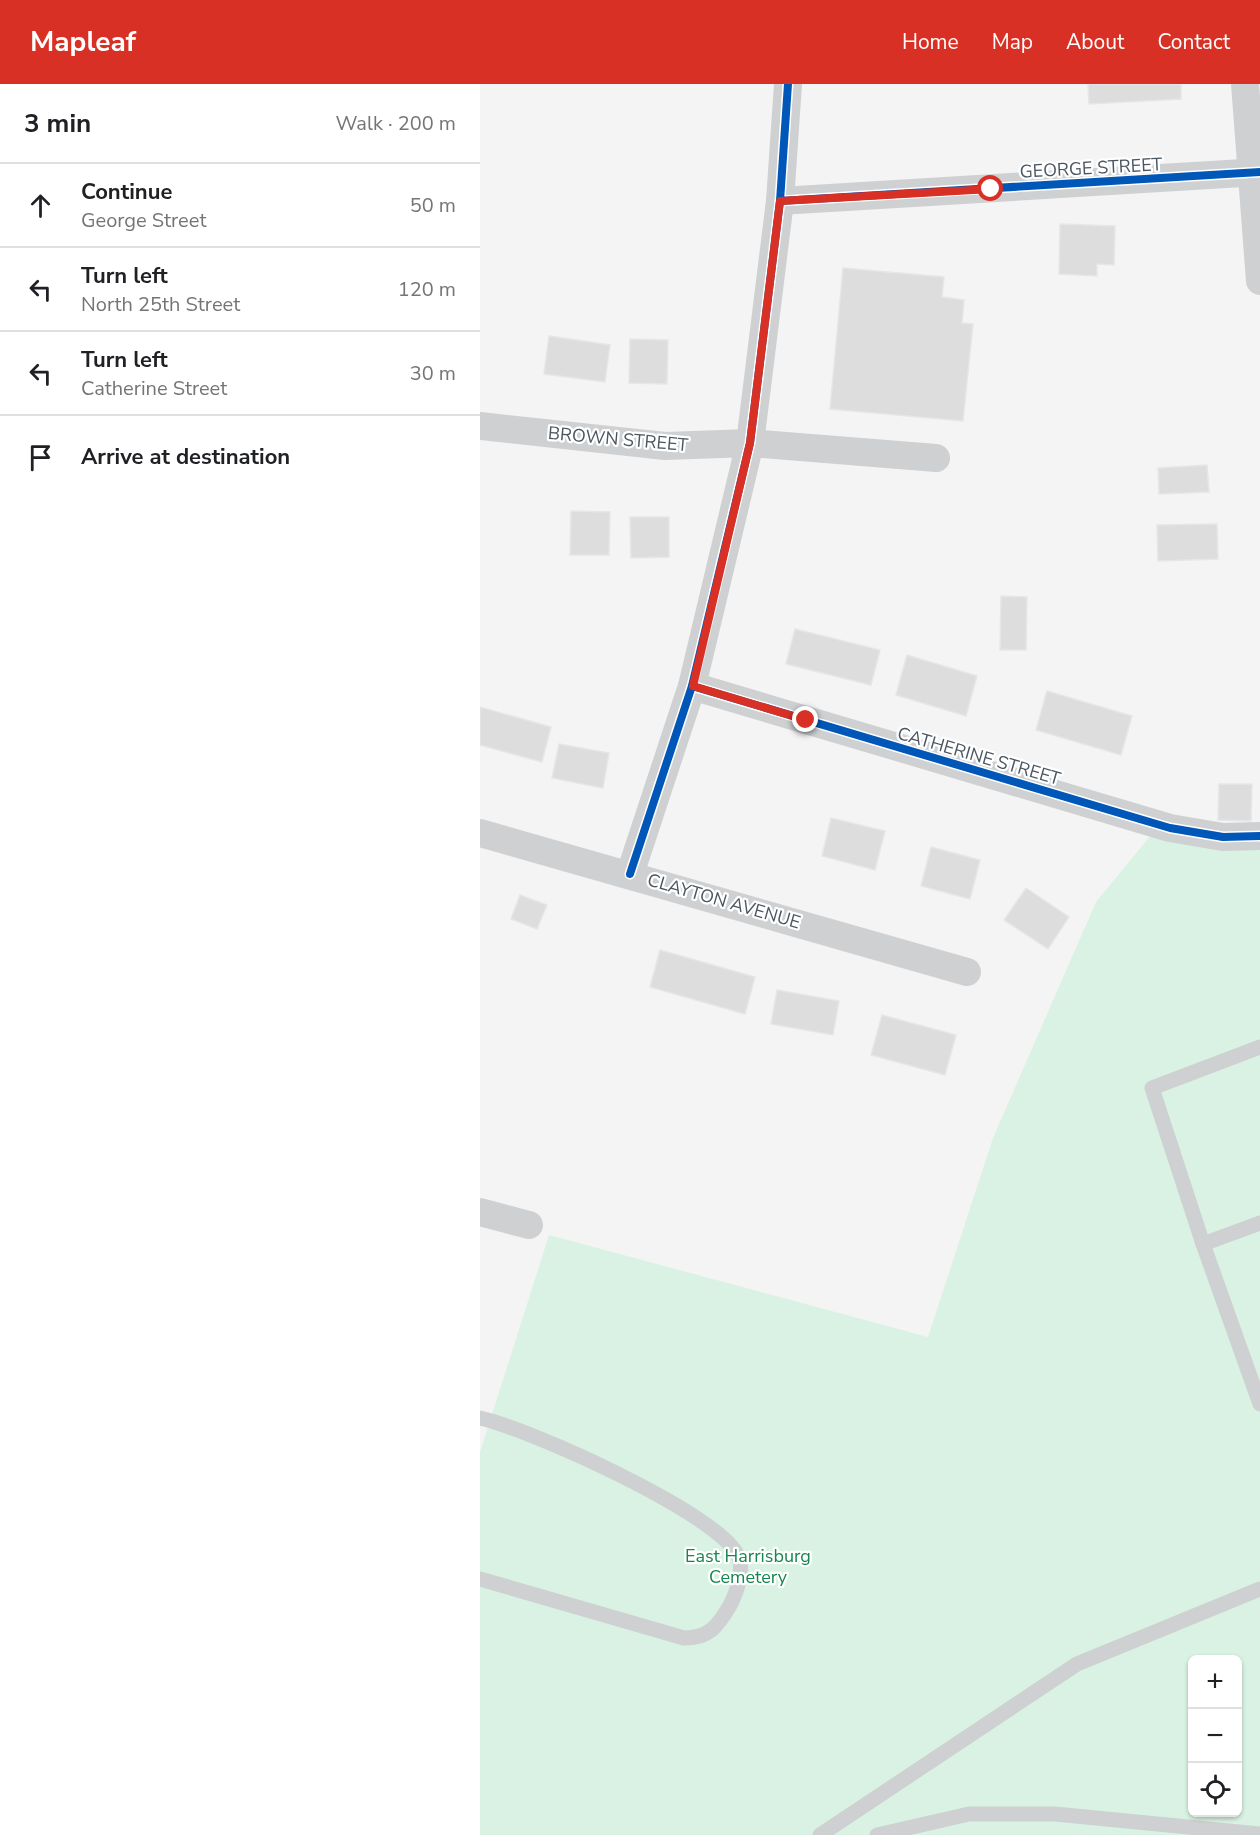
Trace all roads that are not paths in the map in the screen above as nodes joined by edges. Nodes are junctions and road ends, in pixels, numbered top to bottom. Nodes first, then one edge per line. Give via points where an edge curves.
1 (788, 84) edge
2 (1245, 84) edge
3 (1255, 173) edge
4 (780, 201) junction
5 (1260, 281) edge
6 (480, 426) edge
7 (750, 443) junction
8 (936, 458) dead end
9 (693, 686) junction
10 (480, 832) edge
11 (1260, 836) edge
12 (630, 874) junction
13 (967, 972) dead end
14 (1260, 1047) edge
15 (480, 1212) edge
16 (1260, 1223) edge
17 (530, 1225) dead end
18 (1203, 1244) junction
19 (1260, 1402) edge
20 (480, 1418) edge
21 (480, 1579) edge
22 (1260, 1589) edge
23 (831, 1833) edge
24 (1260, 1834) edge
25 (877, 1835) edge

1 - 4 street
2 - 3 street
3 - 4 street, GEORGE STREET
3 - 5 street
4 - 7 street
6 - 7 street, BROWN STREET via 664,446
7 - 8 street, BROWN STREET
7 - 9 street
9 - 11 street, CATHERINE STREET via 1170,828 1222,837
9 - 12 street
10 - 12 street, CLAYTON AVENUE
12 - 13 street, CLAYTON AVENUE
14 - 18 lane via 1152,1088
15 - 17 street
16 - 18 lane
18 - 19 lane
20 - 21 lane via 544,1440 611,1471 687,1513 723,1538 739,1558 735,1596 711,1633 699,1638 684,1638
22 - 23 lane via 1077,1664
24 - 25 lane via 1055,1814 969,1814

